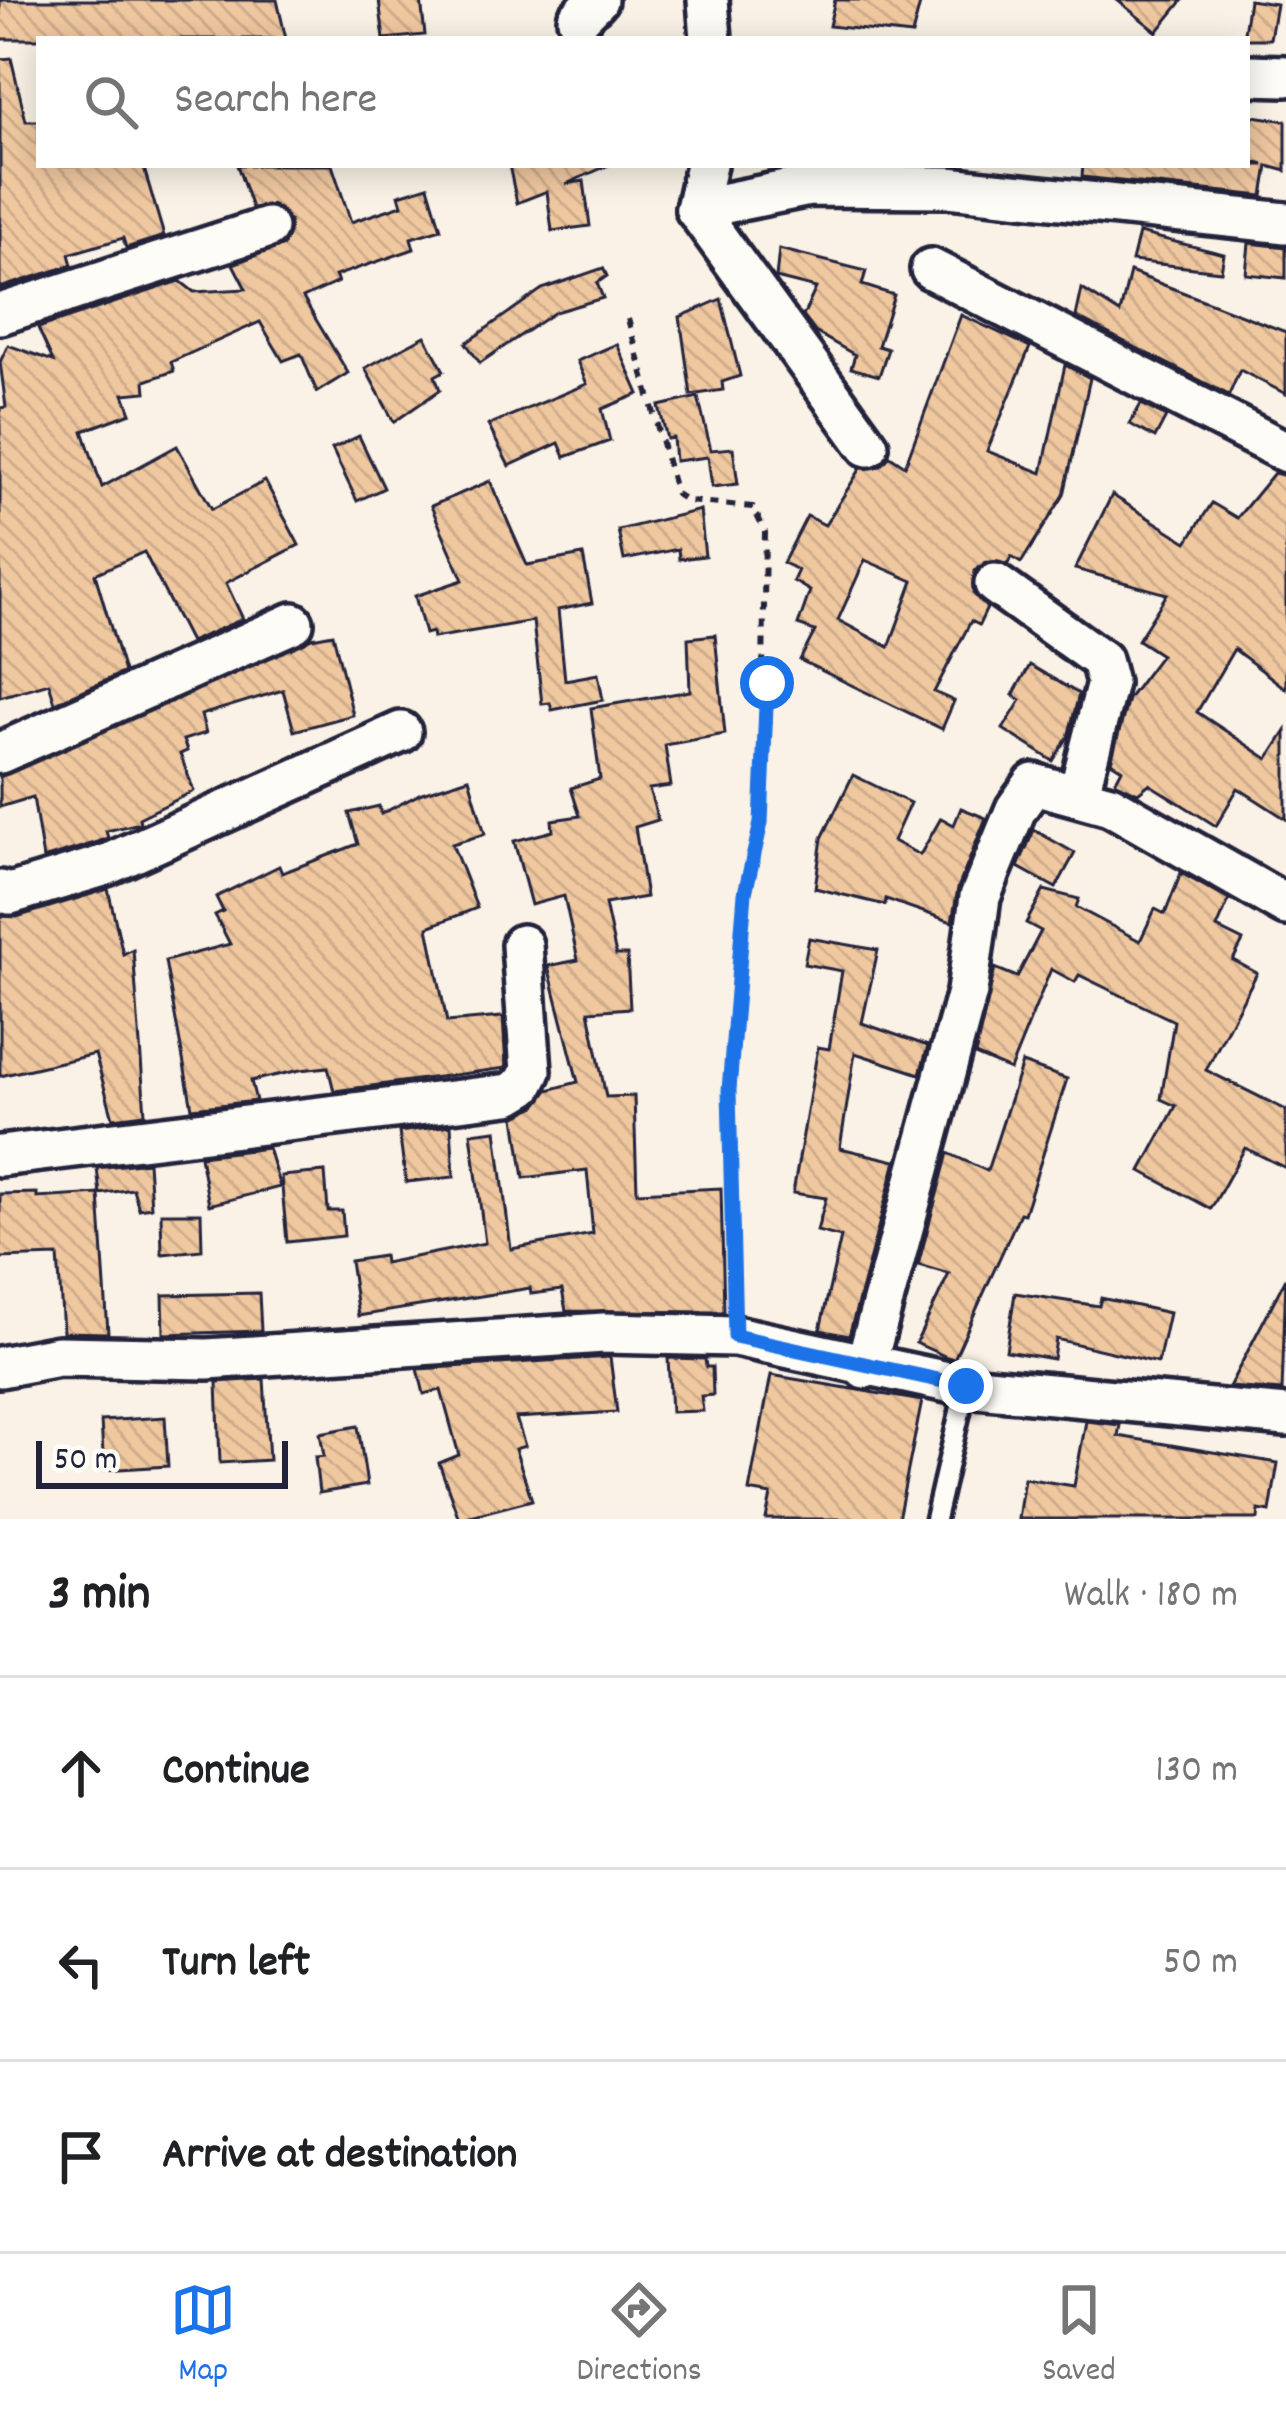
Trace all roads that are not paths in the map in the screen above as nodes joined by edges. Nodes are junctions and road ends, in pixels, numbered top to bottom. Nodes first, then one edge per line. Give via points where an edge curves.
1 (708, 0) edge
2 (711, 36) edge
3 (1250, 75) edge
4 (1286, 76) edge
5 (705, 168) edge
6 (696, 209) junction
7 (1286, 223) edge
8 (266, 228) dead end
9 (931, 269) dead end
10 (0, 314) edge
11 (868, 446) dead end
12 (1286, 452) edge
13 (995, 584) dead end
14 (293, 623) dead end
15 (401, 732) dead end
16 (0, 753) edge
17 (1078, 792) junction
18 (0, 891) edge
19 (1286, 905) edge
20 (522, 945) dead end
21 (0, 1156) edge
22 (0, 1367) edge
23 (866, 1368) junction
24 (966, 1386) junction
25 (1286, 1416) edge
26 (935, 1519) edge

1 - 2 street
3 - 4 street
5 - 6 street
6 - 7 street via 810,186 948,187
6 - 11 street
8 - 10 street
9 - 12 street
13 - 17 street via 1101,659 1107,683
14 - 16 street
15 - 18 street via 106,865
17 - 19 street
17 - 23 street via 1034,784 980,897 967,992
20 - 21 street via 531,1071 508,1094
22 - 23 street via 58,1356 207,1359 604,1334 735,1336
23 - 24 street
24 - 25 street
24 - 26 lane

